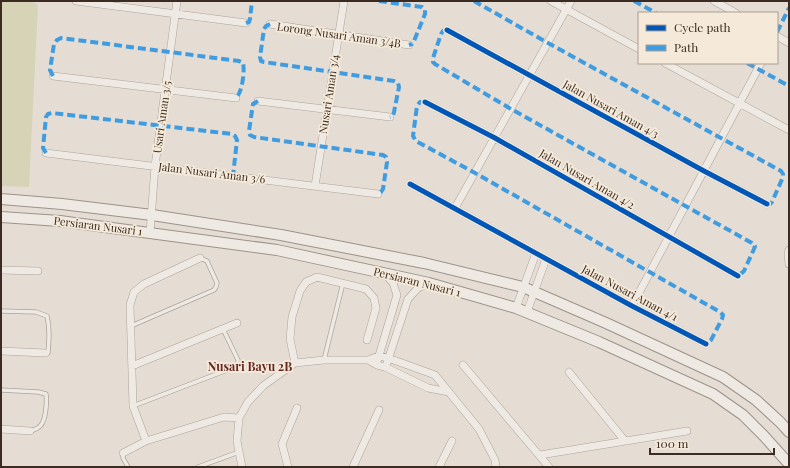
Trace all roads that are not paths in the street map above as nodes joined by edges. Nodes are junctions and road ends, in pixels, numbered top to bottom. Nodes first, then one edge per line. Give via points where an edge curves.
1 (76, 1) edge
2 (177, 1) edge
3 (344, 1) edge
4 (551, 1) edge
5 (571, 1) edge
6 (714, 1) edge
7 (566, 10) junction
8 (734, 12) edge
9 (176, 13) junction
10 (246, 23) dead end
11 (270, 24) dead end
12 (447, 30) dead end
13 (338, 35) junction
14 (778, 37) edge
15 (789, 43) edge
16 (409, 45) dead end
17 (638, 48) edge
18 (667, 64) edge
19 (760, 64) edge
20 (53, 76) dead end
21 (530, 76) junction
22 (165, 89) junction
23 (236, 98) dead end
24 (258, 101) dead end
25 (425, 102) dead end
26 (740, 103) junction
27 (327, 109) junction
28 (390, 117) dead end
29 (789, 130) edge
30 (495, 138) junction
31 (46, 153) dead end
32 (155, 166) junction
33 (704, 171) junction
34 (410, 184) dead end
35 (315, 186) junction
36 (378, 194) dead end
37 (1, 200) edge
38 (767, 204) dead end
39 (455, 208) junction
40 (152, 215) junction
41 (1, 217) edge
42 (150, 233) junction
43 (669, 238) junction
44 (789, 250) edge
45 (536, 253) junction
46 (200, 258) joint
47 (546, 258) junction
48 (789, 264) edge
49 (1, 270) edge
50 (38, 271) dead end
51 (384, 273) junction
52 (738, 276) dead end
53 (343, 283) junction
54 (429, 283) junction
55 (523, 287) junction
56 (533, 292) junction
57 (632, 306) junction
58 (516, 308) junction
59 (1, 311) edge
60 (527, 312) junction
61 (237, 323) dead end
62 (131, 326) junction
63 (223, 329) junction
64 (367, 340) dead end
65 (706, 344) dead end
66 (1, 351) edge
67 (45, 353) joint
68 (379, 356) junction
69 (388, 358) junction
70 (324, 360) junction
71 (368, 360) junction
72 (295, 363) junction
73 (376, 365) junction
74 (463, 365) dead end
75 (132, 366) junction
76 (385, 367) junction
77 (569, 372) dead end
78 (1, 390) edge
79 (449, 392) junction
80 (133, 406) junction
81 (297, 408) dead end
82 (379, 410) dead end
83 (239, 418) junction
84 (1, 429) edge
85 (30, 431) joint
86 (687, 431) dead end
87 (789, 432) edge
88 (146, 441) junction
89 (452, 441) dead end
90 (625, 441) junction
91 (239, 452) junction
92 (123, 453) joint
93 (540, 456) junction
94 (789, 464) edge
95 (128, 467) edge
96 (198, 467) edge
97 (242, 467) edge
98 (288, 467) edge
99 (353, 467) edge
100 (439, 467) edge
101 (496, 467) edge
102 (549, 467) edge

1 - 9 street
2 - 9 street, Usari Aman 3/5
3 - 13 street, Nusari Aman 3/4
4 - 7 street
5 - 7 street
6 - 8 street
7 - 17 street
7 - 21 street
9 - 10 street
9 - 22 street, Usari Aman 3/5
11 - 13 street, Lorong Nusari Aman 3/4B
12 - 21 street, Jalan Nusari Aman 4/3
13 - 16 street, Lorong Nusari Aman 3/4B
13 - 27 street, Nusari Aman 3/4
14 - 15 street
18 - 26 street
19 - 26 street
20 - 22 street
21 - 30 street
21 - 33 street, Jalan Nusari Aman 4/3
22 - 23 street
22 - 32 street, Usari Aman 3/5
24 - 27 street
25 - 30 street, Jalan Nusari Aman 4/2
26 - 29 street
26 - 33 street
27 - 28 street
27 - 35 street, Nusari Aman 3/4
30 - 39 street
30 - 43 street, Jalan Nusari Aman 4/2
31 - 32 street, Jalan Nusari Aman 3/6
32 - 35 street, Jalan Nusari Aman 3/6
32 - 40 street, Usari Aman 3/5
33 - 38 street, Jalan Nusari Aman 4/3
33 - 43 street
34 - 39 street
35 - 36 street, Jalan Nusari Aman 3/6
37 - 40 main road, Persiaran Nusari 1 via 62,204
39 - 45 street
40 - 42 street, Usari Aman 3/5
40 - 55 main road, Persiaran Nusari 1 via 281,235 424,263
41 - 42 main road, Persiaran Nusari 1 via 60,221
42 - 51 main road, Persiaran Nusari 1 via 277,250
43 - 52 street, Jalan Nusari Aman 4/2
43 - 57 street
44 - 48 street
45 - 47 street, Jalan Nusari Aman 4/1
45 - 55 street
46 - 62 street via 144,284 134,292 130,305
46 - 62 lane via 207,261 216,284 214,290
47 - 56 street
47 - 57 street, Jalan Nusari Aman 4/1
49 - 50 street
51 - 54 main road, Persiaran Nusari 1
51 - 68 street via 393,283 397,295
53 - 64 street via 366,288 374,298 376,308
53 - 70 lane
53 - 72 street via 317,277 306,282 300,292 292,317 290,339
54 - 58 main road, Persiaran Nusari 1
54 - 69 street via 418,288 408,299
55 - 56 main road, Persiaran Nusari 1
55 - 58 street
56 - 60 street
56 - 87 main road, Persiaran Nusari 1 via 723,377 756,400
57 - 65 street, Jalan Nusari Aman 4/1
58 - 60 main road, Persiaran Nusari 1
59 - 67 lane via 36,312 47,316 50,338 48,353
60 - 94 main road, Persiaran Nusari 1 via 713,394 743,415
61 - 63 street
62 - 75 street
63 - 75 street
63 - 80 lane via 238,360 235,367
66 - 67 street
68 - 69 street
68 - 71 street
68 - 73 street
69 - 76 street
69 - 79 street via 435,376
70 - 71 street
70 - 72 street
71 - 73 street
72 - 83 street via 263,386 248,402
73 - 76 street
74 - 93 street
75 - 80 street
76 - 79 street via 428,388
77 - 90 street
78 - 85 lane via 46,394 42,425
79 - 101 street via 480,429
80 - 88 street
81 - 98 street via 282,444
82 - 99 street
83 - 88 street via 224,418
83 - 91 street
84 - 85 street
86 - 90 street
88 - 92 street
89 - 100 street
90 - 93 street
91 - 96 lane
91 - 97 street
92 - 95 lane
93 - 102 street

